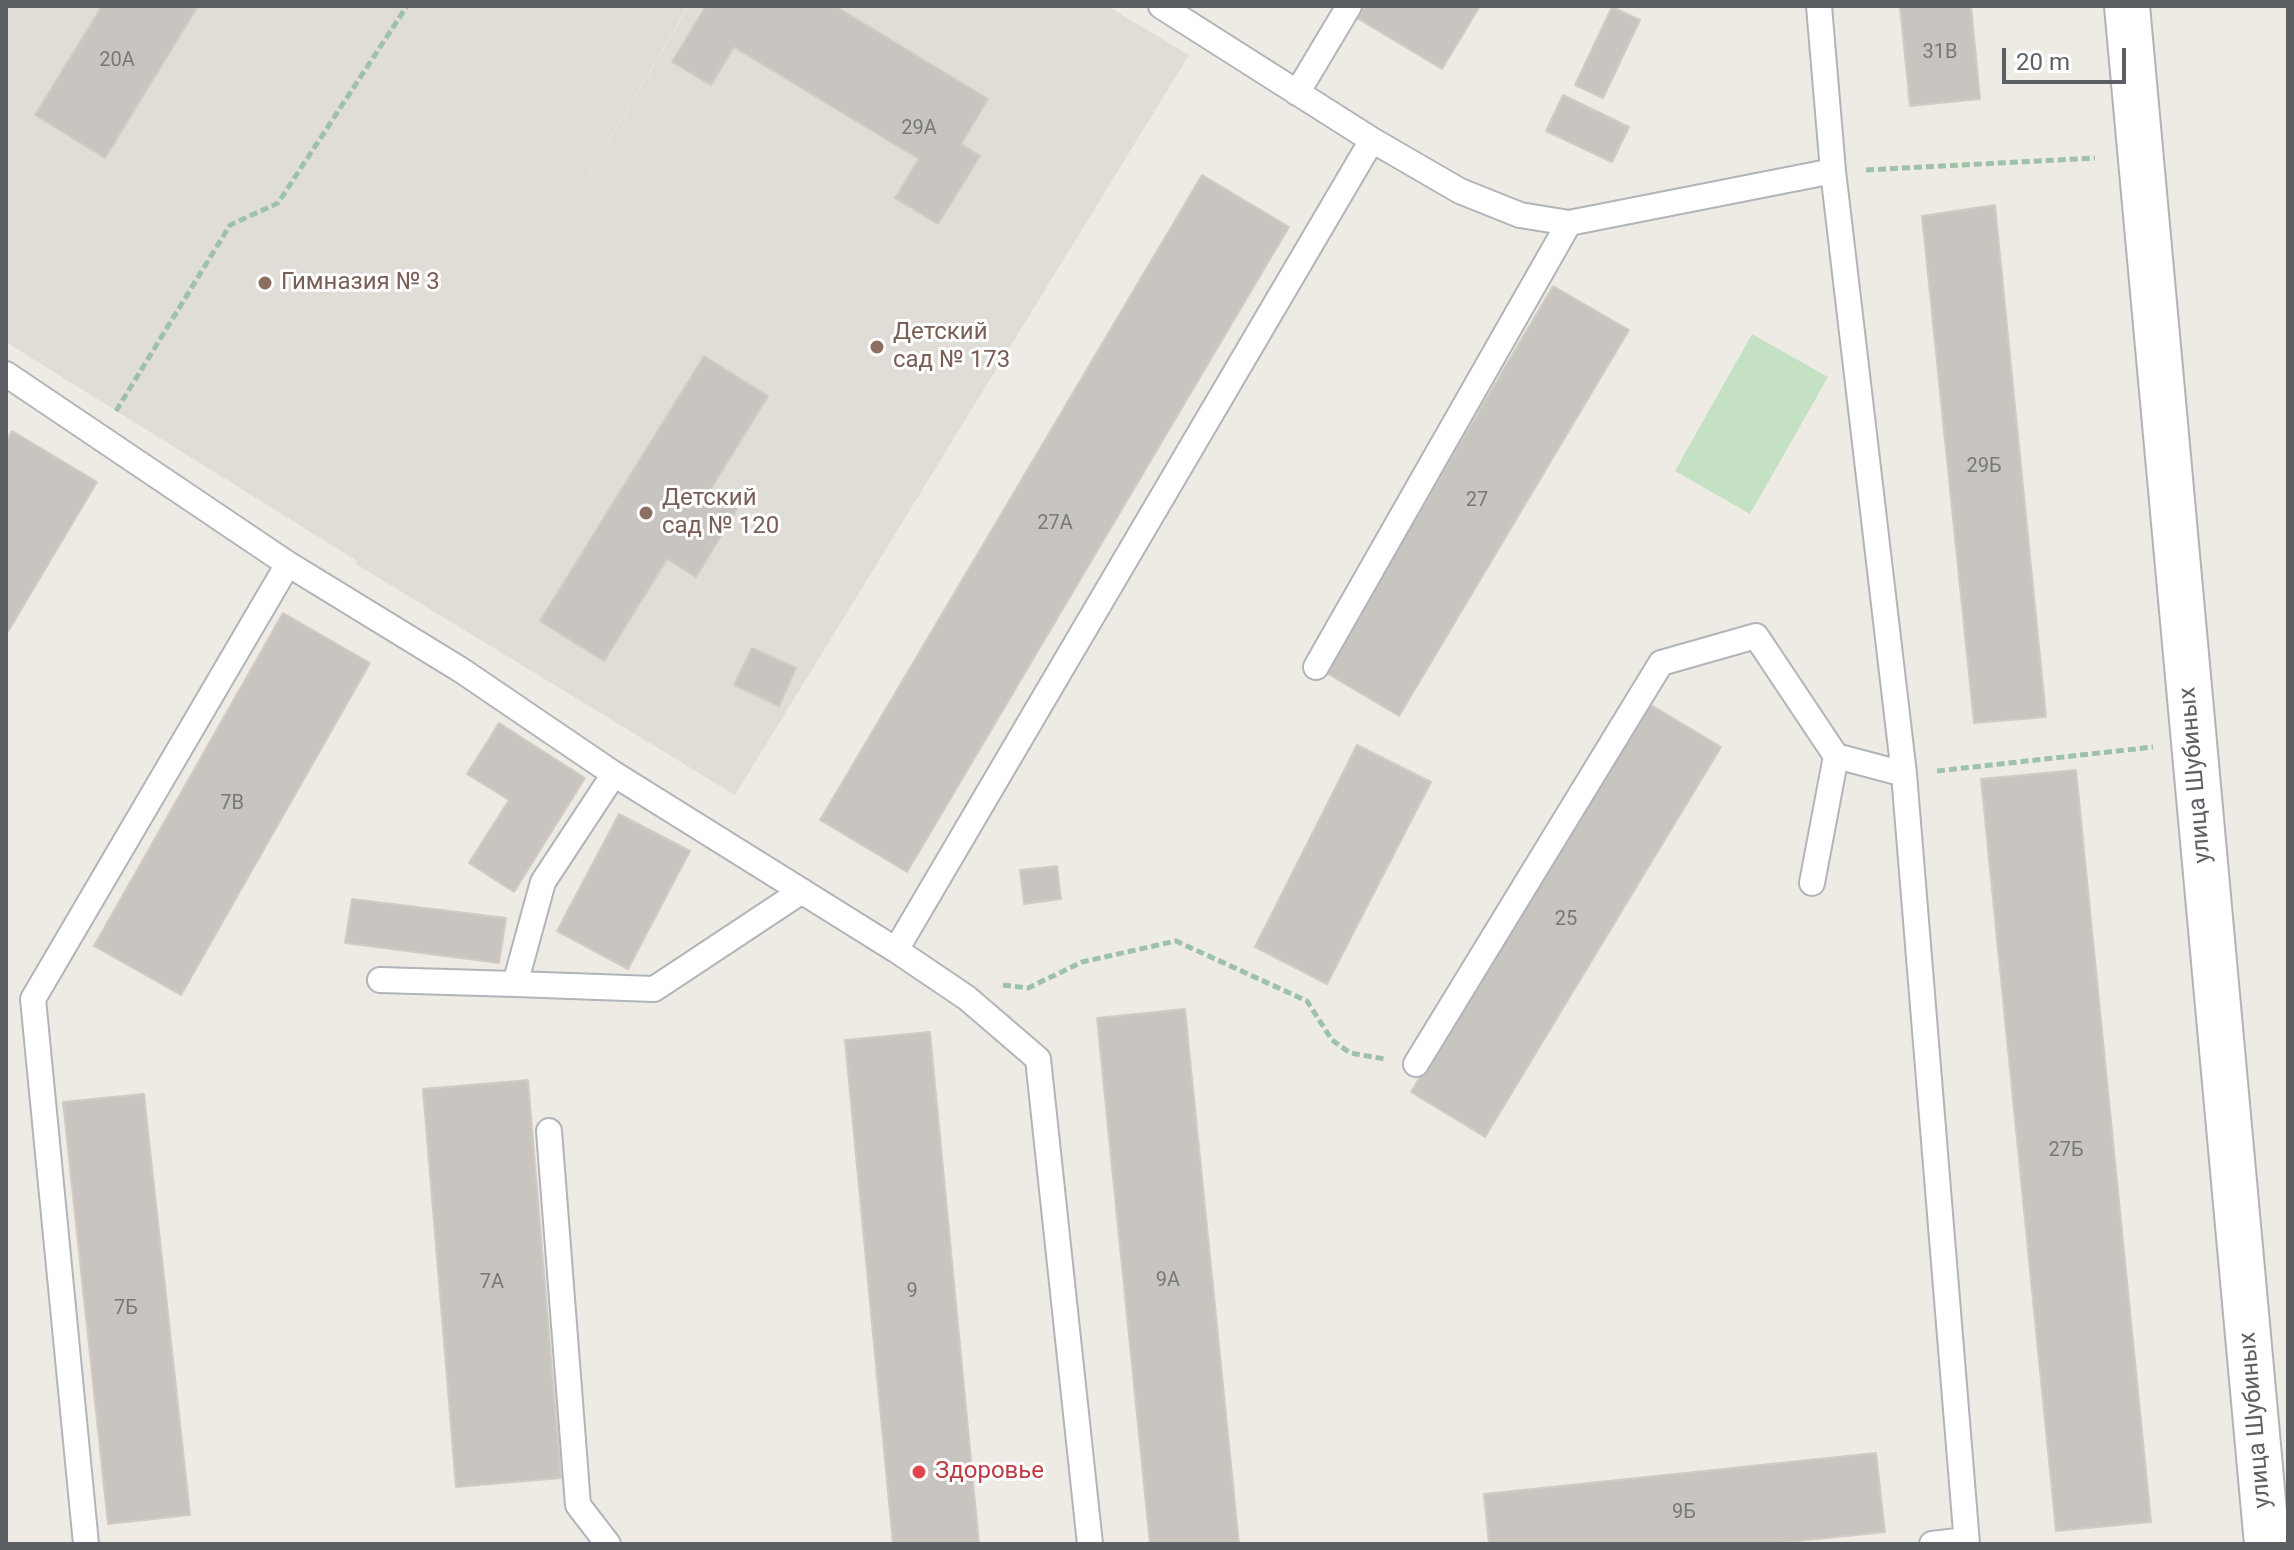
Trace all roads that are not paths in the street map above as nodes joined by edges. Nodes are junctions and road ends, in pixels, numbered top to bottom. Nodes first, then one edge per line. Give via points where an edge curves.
1 (1161, 6) edge
2 (1349, 6) edge
3 (1819, 6) edge
4 (2127, 6) edge
5 (1297, 93) junction
6 (1372, 140) junction
7 (1833, 171) junction
8 (1569, 223) junction
9 (8, 379) edge
10 (288, 564) junction
11 (1316, 667) dead end
12 (1836, 756) junction
13 (614, 774) junction
14 (1904, 774) junction
15 (1812, 883) dead end
16 (802, 891) junction
17 (896, 950) junction
18 (380, 980) dead end
19 (515, 984) junction
20 (1416, 1064) road end
21 (549, 1131) dead end
22 (1966, 1542) edge
23 (86, 1544) edge
24 (608, 1544) edge
25 (1090, 1544) edge
26 (1932, 1544) edge
27 (2267, 1544) edge

1 - 5 lane
2 - 5 lane
3 - 7 lane
4 - 27 main road, улица Шубиных
5 - 6 lane
6 - 8 lane via 1460,191 1520,215
6 - 17 lane
7 - 8 lane
7 - 14 lane
8 - 11 lane
9 - 10 lane
10 - 13 lane via 461,670
10 - 23 lane via 33,999
12 - 14 lane
12 - 15 lane
12 - 20 lane via 1756,636 1661,663
13 - 16 lane
13 - 19 lane via 543,882
14 - 22 lane
16 - 17 lane
16 - 19 lane via 654,989
17 - 25 lane via 967,998 1038,1059
18 - 19 lane
21 - 24 lane via 578,1505
22 - 26 lane

